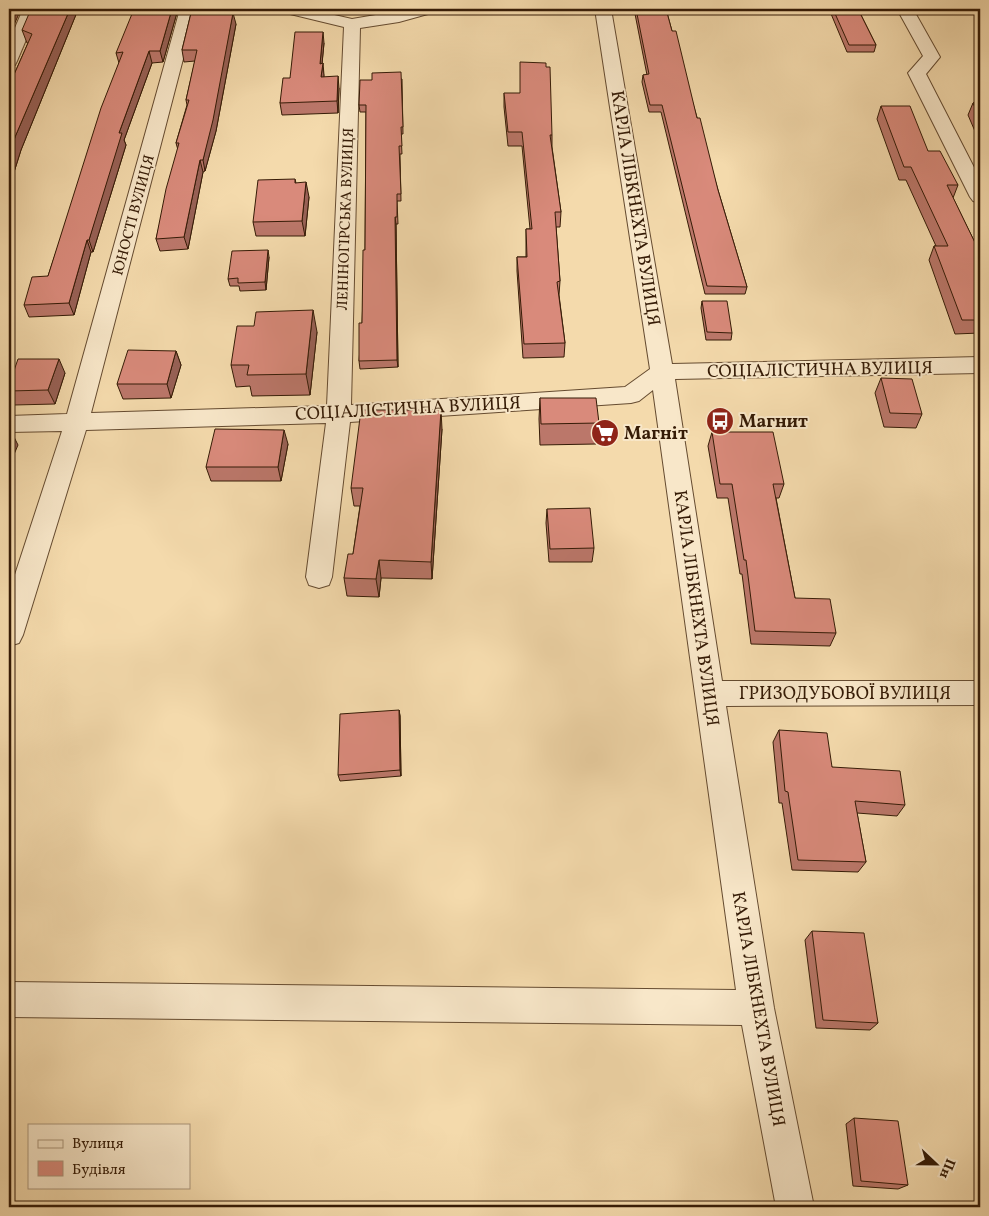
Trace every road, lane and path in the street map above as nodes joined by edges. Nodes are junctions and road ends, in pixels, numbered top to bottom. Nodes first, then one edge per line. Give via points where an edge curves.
1 (31, 9) edge
2 (188, 9) edge
3 (288, 9) edge
4 (429, 9) edge
5 (604, 9) edge
6 (905, 9) edge
7 (352, 24) junction
8 (9, 61) edge
9 (980, 197) edge
10 (980, 366) edge
11 (662, 372) junction
12 (339, 414) junction
13 (77, 422) junction
14 (9, 424) edge
15 (319, 577) dead end
16 (9, 635) edge
17 (980, 693) edge
18 (709, 694) junction
19 (9, 1000) edge
20 (756, 1008) junction
21 (795, 1207) edge

1 - 8 street
2 - 13 street, ЮНОСТІ ВУЛИЦЯ
3 - 7 street
4 - 7 street
5 - 11 street, КАРЛА ЛІБКНЕХТА ВУЛИЦЯ
6 - 9 street via 932,57 917,73
7 - 12 street, ЛЕНІНОГІРСЬКА ВУЛИЦЯ
10 - 11 street, СОЦІАЛІСТИЧНА ВУЛИЦЯ
11 - 12 street, СОЦІАЛІСТИЧНА ВУЛИЦЯ via 631,394
11 - 18 street, КАРЛА ЛІБКНЕХТА ВУЛИЦЯ
12 - 13 street, СОЦІАЛІСТИЧНА ВУЛИЦЯ
12 - 15 street, ЛЕНІНОГІРСЬКА ВУЛИЦЯ
13 - 14 street, СОЦІАЛІСТИЧНА ВУЛИЦЯ
13 - 16 street, ЮНОСТІ ВУЛИЦЯ
17 - 18 street, ГРИЗОДУБОВОЇ ВУЛИЦЯ
18 - 20 street, КАРЛА ЛІБКНЕХТА ВУЛИЦЯ
19 - 20 street
20 - 21 street, КАРЛА ЛІБКНЕХТА ВУЛИЦЯ

